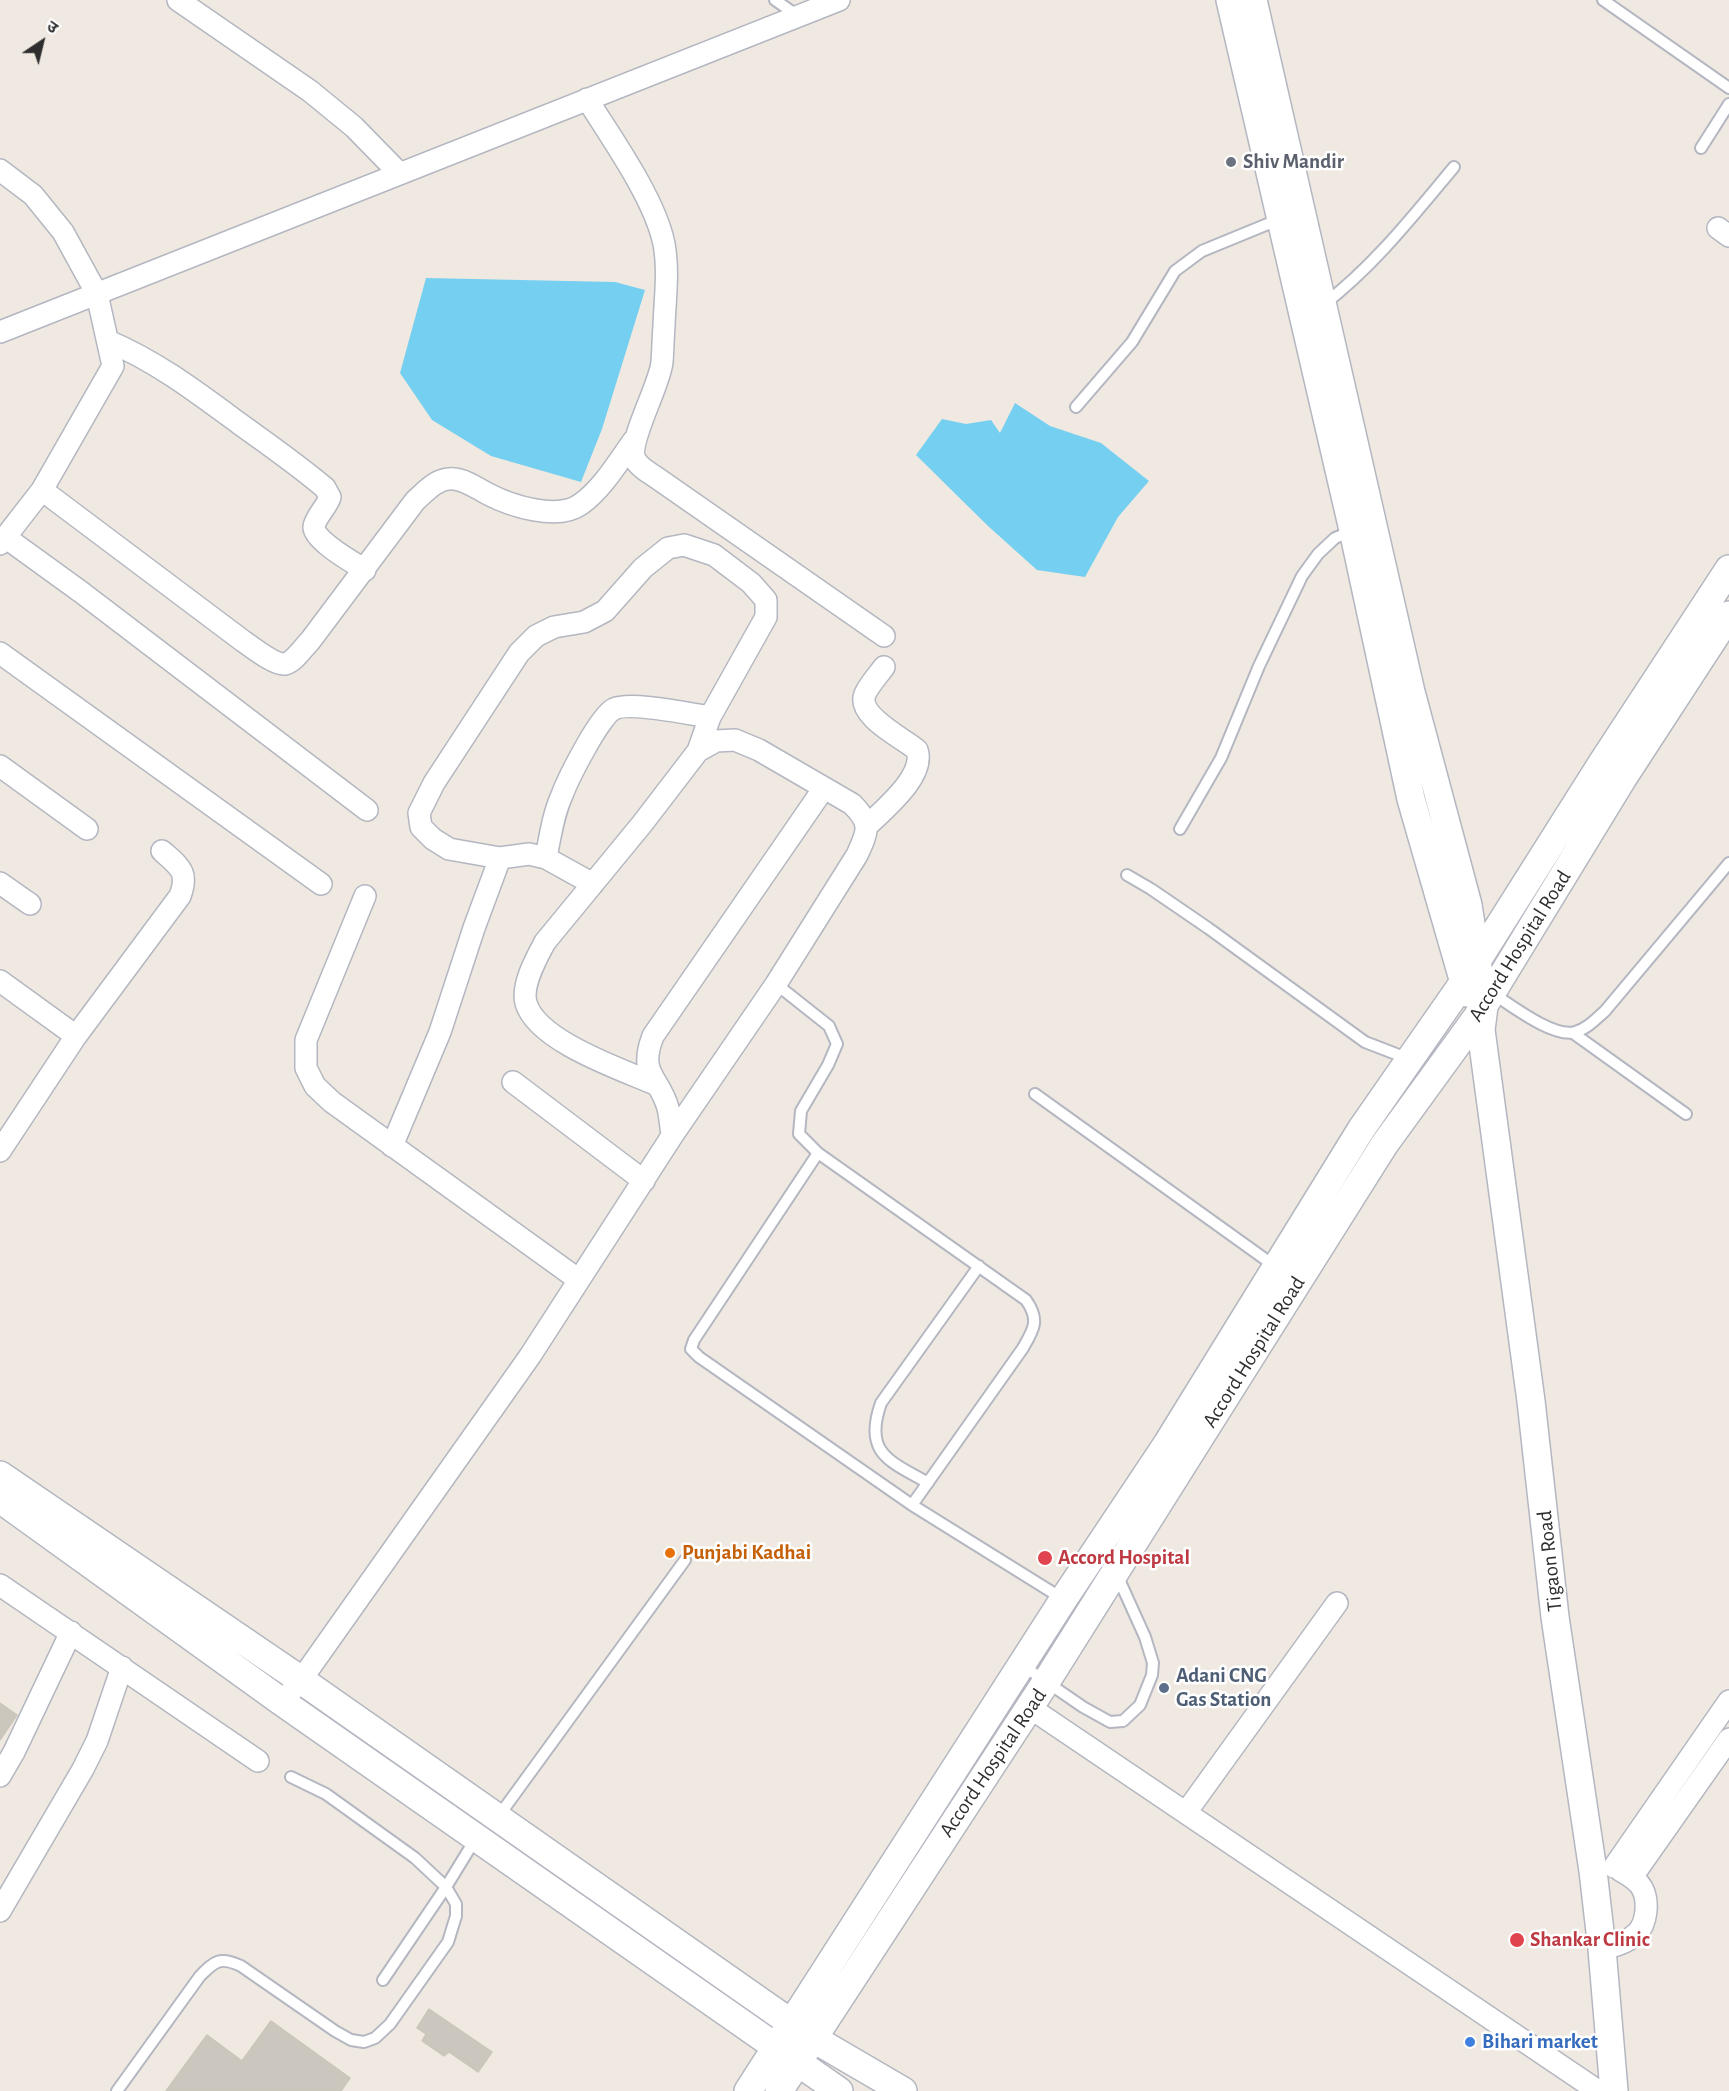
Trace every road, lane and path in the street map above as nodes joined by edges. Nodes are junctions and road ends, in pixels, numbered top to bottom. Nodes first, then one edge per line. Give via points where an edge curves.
1 (178, 0) edge
2 (775, 0) edge
3 (839, 0) edge
4 (1230, 0) edge
5 (1253, 0) edge
6 (1603, 0) edge
7 (798, 16) junction
8 (1729, 88) edge
9 (587, 99) junction
10 (1729, 104) edge
11 (1701, 148) dead end
12 (1454, 167) dead end
13 (0, 170) edge
14 (399, 173) junction
15 (1281, 219) junction
16 (97, 294) junction
17 (1323, 306) junction
18 (0, 332) edge
19 (0, 338) edge
20 (108, 341) junction
21 (1076, 407) dead end
22 (634, 440) junction
23 (42, 490) junction
24 (1353, 530) junction
25 (3, 541) edge
26 (1729, 569) edge
27 (365, 570) junction
28 (1729, 615) edge
29 (884, 636) dead end
30 (0, 653) edge
31 (884, 667) dead end
32 (710, 717) junction
33 (698, 751) junction
34 (0, 766) edge
35 (824, 788) junction
36 (368, 810) dead end
37 (866, 827) junction
38 (87, 829) dead end
39 (1180, 829) dead end
40 (162, 851) dead end
41 (500, 858) junction
42 (546, 858) junction
43 (1729, 862) edge
44 (1127, 875) dead end
45 (0, 883) edge
46 (321, 884) dead end
47 (592, 884) junction
48 (365, 896) dead end
49 (30, 904) dead end
50 (1470, 972) junction
51 (0, 981) edge
52 (776, 984) junction
53 (1483, 1012) junction
54 (1573, 1033) junction
55 (76, 1036) junction
56 (1410, 1059) junction
57 (513, 1082) dead end
58 (655, 1084) junction
59 (1035, 1094) dead end
60 (1686, 1114) dead end
61 (672, 1136) junction
62 (392, 1146) junction
63 (0, 1151) edge
64 (818, 1153) junction
65 (644, 1181) junction
66 (979, 1266) junction
67 (1276, 1267) junction
68 (579, 1280) junction
69 (0, 1475) edge
70 (928, 1483) junction
71 (0, 1499) edge
72 (912, 1505) junction
73 (685, 1560) dead end
74 (1116, 1572) junction
75 (0, 1585) edge
76 (1063, 1600) junction
77 (1337, 1603) dead end
78 (71, 1632) junction
79 (1022, 1665) junction
80 (122, 1667) junction
81 (301, 1680) junction
82 (1046, 1682) junction
83 (1729, 1701) edge
84 (282, 1702) junction
85 (1029, 1707) junction
86 (1729, 1739) edge
87 (258, 1761) dead end
88 (0, 1776) edge
89 (291, 1778) dead end
90 (1187, 1811) junction
91 (498, 1817) junction
92 (476, 1837) junction
93 (1613, 1872) junction
94 (446, 1887) junction
95 (0, 1911) edge
96 (1602, 1949) junction
97 (383, 1980) dead end
98 (792, 2024) junction
99 (814, 2039) junction
100 (775, 2047) junction
101 (797, 2062) junction
102 (117, 2091) edge
103 (748, 2091) edge
104 (779, 2091) edge
105 (839, 2091) edge
106 (903, 2091) edge
107 (1598, 2091) edge
108 (1614, 2091) edge

1 - 14 street via 309,91 354,127
2 - 7 lane
3 - 7 street
4 - 15 street
5 - 17 street
6 - 8 lane
7 - 9 street
9 - 14 street
9 - 22 street via 649,205 667,261 662,364
10 - 11 lane
12 - 17 lane via 1385,250
13 - 16 street via 33,195 63,232
14 - 16 street
15 - 21 lane via 1202,251 1175,271 1132,342
15 - 24 street
16 - 18 street
16 - 19 street
16 - 20 street
17 - 50 street via 1411,692 1468,905
20 - 23 street via 113,366
20 - 27 street via 159,367 325,488 330,497 314,526 315,533
22 - 27 street via 590,496 566,512 509,504 468,483 443,480 415,501
22 - 29 street via 634,460 640,466
23 - 25 street
23 - 27 street via 276,662 285,664 292,660
24 - 39 lane via 1335,538 1302,576 1221,758
24 - 50 street via 1412,799
25 - 36 street via 81,592
26 - 50 street
28 - 53 street, Accord Hospital Road via 1623,778
30 - 46 street
31 - 37 street via 865,695 865,709 917,750 919,759 910,780
32 - 33 street
32 - 41 street via 766,617 766,600 751,583 714,555 684,545 668,548 643,568 605,611 584,622 554,627 536,636 519,653 434,783 419,813 422,826 433,839 449,849
32 - 42 street via 635,707 613,709 606,715 561,796
33 - 35 street via 716,741 735,740
33 - 47 street
34 - 38 street
35 - 37 street via 852,804 863,815
35 - 58 street via 653,1036 647,1052
37 - 52 street via 857,855
40 - 55 street via 183,873 180,896
41 - 42 street via 529,854
41 - 62 street via 440,1032
42 - 47 street
43 - 54 lane via 1605,1011
44 - 56 lane via 1192,916 1365,1042
45 - 49 street
47 - 58 street via 544,942 528,980 525,1001 534,1019 560,1039 592,1058
48 - 62 street via 306,1040 306,1068 315,1086 332,1102
50 - 53 street, Tigaon Road
50 - 56 street
51 - 55 street
52 - 61 street
52 - 64 lane via 829,1026 837,1044 801,1111 799,1134
53 - 54 lane
53 - 74 street, Accord Hospital Road via 1384,1145
53 - 93 street, Tigaon Road via 1555,1617
54 - 60 lane
55 - 63 street
56 - 67 street
57 - 65 street
58 - 61 street via 668,1107
59 - 67 lane
61 - 65 street
62 - 68 street
64 - 66 lane
64 - 72 lane via 691,1349
65 - 68 street
66 - 70 lane via 881,1403 876,1416 878,1447 888,1459
66 - 70 lane via 1026,1300 1035,1319 1033,1332
67 - 76 street via 1167,1444
68 - 81 street via 530,1356
69 - 81 street
70 - 72 lane
71 - 84 street
72 - 76 lane
73 - 91 lane
74 - 82 street, Accord Hospital Road
74 - 82 lane via 1153,1663 1140,1705 1123,1721 1110,1722
75 - 78 street
76 - 79 street
77 - 90 street
78 - 80 street
78 - 88 street
79 - 82 lane
79 - 98 street
80 - 87 street
80 - 95 street via 88,1760
81 - 84 street
81 - 91 street
82 - 85 street, Accord Hospital Road
83 - 93 street
84 - 92 street
85 - 90 street
85 - 99 street, Accord Hospital Road
86 - 93 street
89 - 94 lane via 326,1794 415,1858
90 - 107 street
91 - 98 street
92 - 94 lane
92 - 100 street
93 - 96 street, Tigaon Road
93 - 96 street via 1643,1889 1645,1919 1640,1931 1630,1939
94 - 97 lane
94 - 102 lane via 456,1905 448,1942 390,2024 375,2038 364,2042 351,2040 241,1965 228,1960 215,1962 200,1976
96 - 108 street, Tigaon Road
98 - 99 street
98 - 100 street
99 - 101 street, Accord Hospital Road
99 - 106 street
100 - 101 street
100 - 103 street
101 - 104 street, Accord Hospital Road
101 - 105 street

